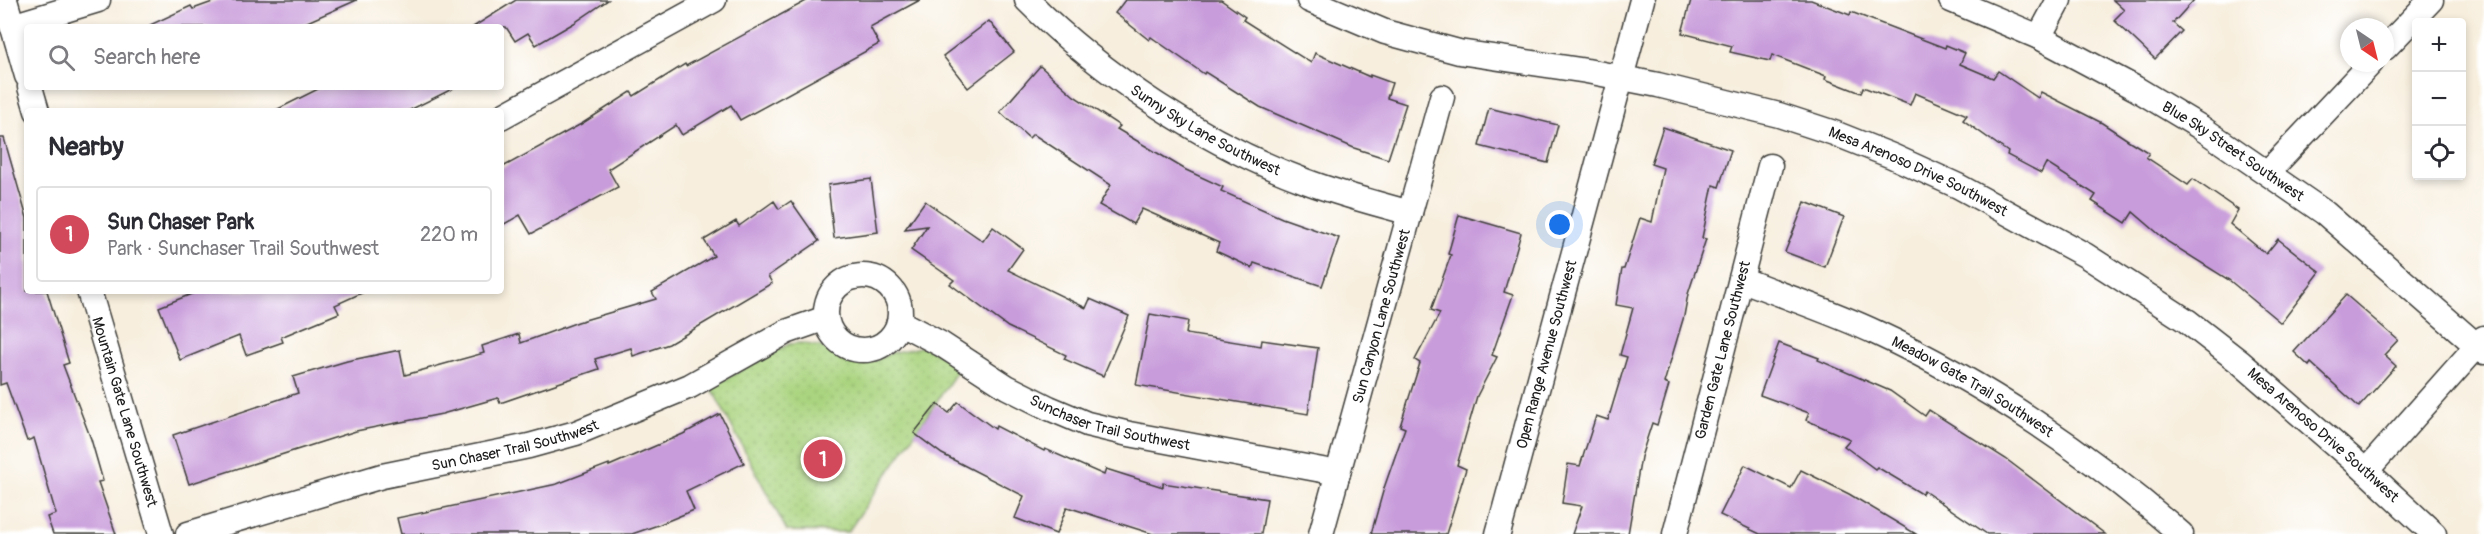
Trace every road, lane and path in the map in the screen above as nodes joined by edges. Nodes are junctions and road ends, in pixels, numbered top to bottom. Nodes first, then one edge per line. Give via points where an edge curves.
1 (5, 0) edge
2 (98, 0) edge
3 (714, 0) edge
4 (1027, 0) edge
5 (1309, 0) edge
6 (1642, 0) edge
7 (1951, 0) edge
8 (2059, 0) edge
9 (2431, 0) edge
10 (12, 26) junction
11 (2039, 37) junction
12 (2394, 39) edge
13 (24, 66) edge
14 (2362, 72) edge
15 (1622, 78) junction
16 (31, 90) edge
17 (1443, 97) dead end
18 (36, 108) edge
19 (504, 115) edge
20 (1770, 166) dead end
21 (2268, 172) junction
22 (1410, 213) junction
23 (1741, 279) junction
24 (90, 294) edge
25 (826, 318) junction
26 (899, 322) junction
27 (2482, 345) edge
28 (2366, 471) junction
29 (1338, 473) junction
30 (160, 534) edge
31 (188, 534) edge
32 (1320, 534) edge
33 (1498, 534) edge
34 (1675, 534) edge
35 (2181, 534) edge
36 (2434, 534) edge

1 - 10 street
2 - 10 street
3 - 19 street
4 - 22 street, Sunny Sky Lane Southwest via 1116,77 1196,128 1302,180
5 - 15 street, Mesa Arenoso Drive Southwest via 1385,32 1459,52
6 - 15 street, Open Range Avenue Southwest
7 - 11 street, Blue Sky Street Southwest
8 - 11 street
9 - 12 street
10 - 13 street
11 - 21 street, Blue Sky Street Southwest via 2135,88
14 - 21 street
15 - 28 street, Mesa Arenoso Drive Southwest via 1779,115 1834,133 1930,173 2024,221 2120,276 2187,321
15 - 33 street, Open Range Avenue Southwest
16 - 18 street
17 - 22 street, Sun Canyon Lane Southwest
20 - 23 street, Garden Gate Lane Southwest
21 - 27 street, Blue Sky Street Southwest via 2325,213
22 - 29 street, Sun Canyon Lane Southwest
23 - 34 street, Garden Gate Lane Southwest
23 - 35 street, Meadow Gate Trail Southwest via 1877,333 1938,364 2102,468
24 - 30 street, Mountain Gate Lane Southwest
25 - 26 street via 835,337 861,350 886,342
25 - 26 street via 831,295 838,286 848,279 872,277 892,289 898,299
25 - 31 street, Sun Chaser Trail Southwest via 786,332 690,386 576,433 381,476
26 - 29 street, Sunchaser Trail Southwest via 1007,387 1087,424
27 - 28 street
28 - 36 street, Mesa Arenoso Drive Southwest
29 - 32 street, Sun Canyon Lane Southwest

